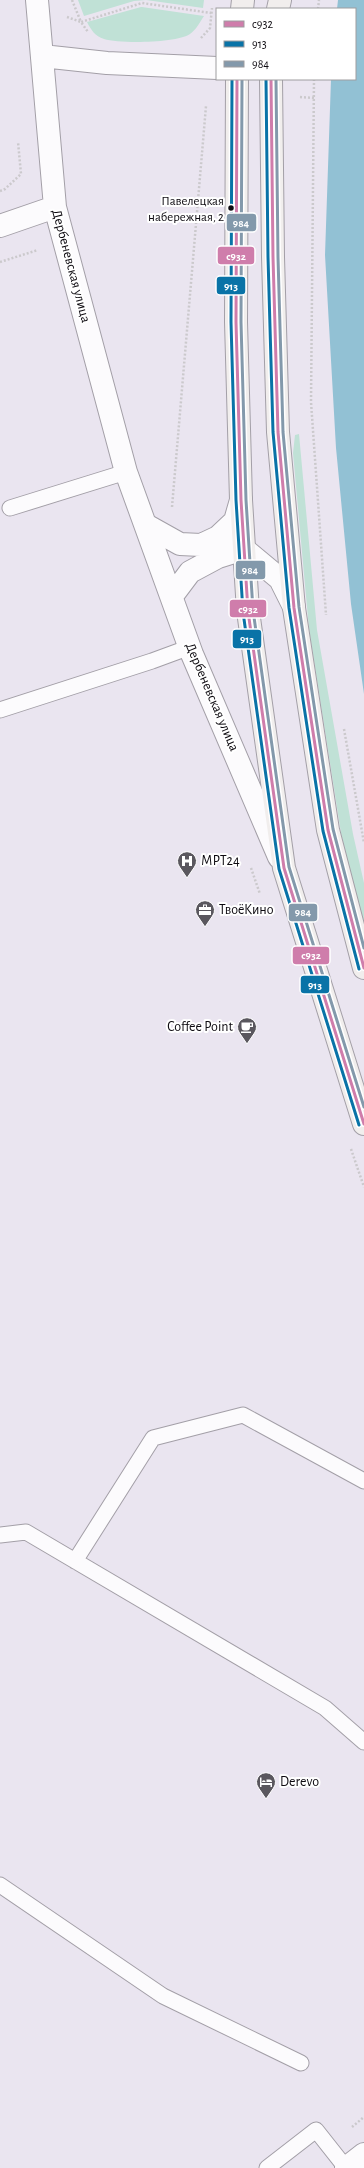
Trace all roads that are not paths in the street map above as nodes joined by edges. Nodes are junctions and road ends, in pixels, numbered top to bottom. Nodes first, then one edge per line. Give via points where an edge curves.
1 (37, 0) edge
2 (42, 56) junction
3 (216, 68) edge
4 (236, 80) edge
5 (271, 80) edge
6 (55, 207) junction
7 (0, 226) edge
8 (126, 472) junction
9 (241, 500) junction
10 (10, 508) dead end
11 (146, 524) junction
12 (201, 545) junction
13 (244, 549) junction
14 (172, 596) junction
15 (294, 608) junction
16 (190, 647) junction
17 (0, 710) edge
18 (284, 868) junction
19 (364, 968) edge
20 (364, 1124) edge
21 (364, 1481) edge
22 (0, 1535) edge
23 (75, 1561) junction
24 (364, 1742) edge
25 (0, 1884) edge
26 (301, 2063) dead end
27 (364, 2154) edge
28 (267, 2168) edge
29 (346, 2168) edge

1 - 2 street, Дербеневская улица
2 - 3 street via 114,64
2 - 6 street, Дербеневская улица
4 - 9 main road via 236,322
5 - 15 main road via 278,432
6 - 7 street
6 - 8 street, Дербеневская улица
8 - 10 lane
8 - 11 street, Дербеневская улица
9 - 12 street via 235,520 218,537
9 - 13 main road
11 - 12 street via 180,544
11 - 14 street, Дербеневская улица
12 - 13 street
13 - 14 street via 218,557 190,572
13 - 15 street via 280,579
13 - 18 main road via 248,610
14 - 16 street, Дербеневская улица
15 - 19 main road via 328,830
16 - 17 lane
16 - 18 street, Дербеневская улица
18 - 20 main road
21 - 23 lane via 243,1415 153,1438
22 - 23 lane via 26,1532
23 - 24 lane via 324,1708
25 - 26 lane via 163,1996
27 - 29 street
28 - 29 lane via 316,2130

